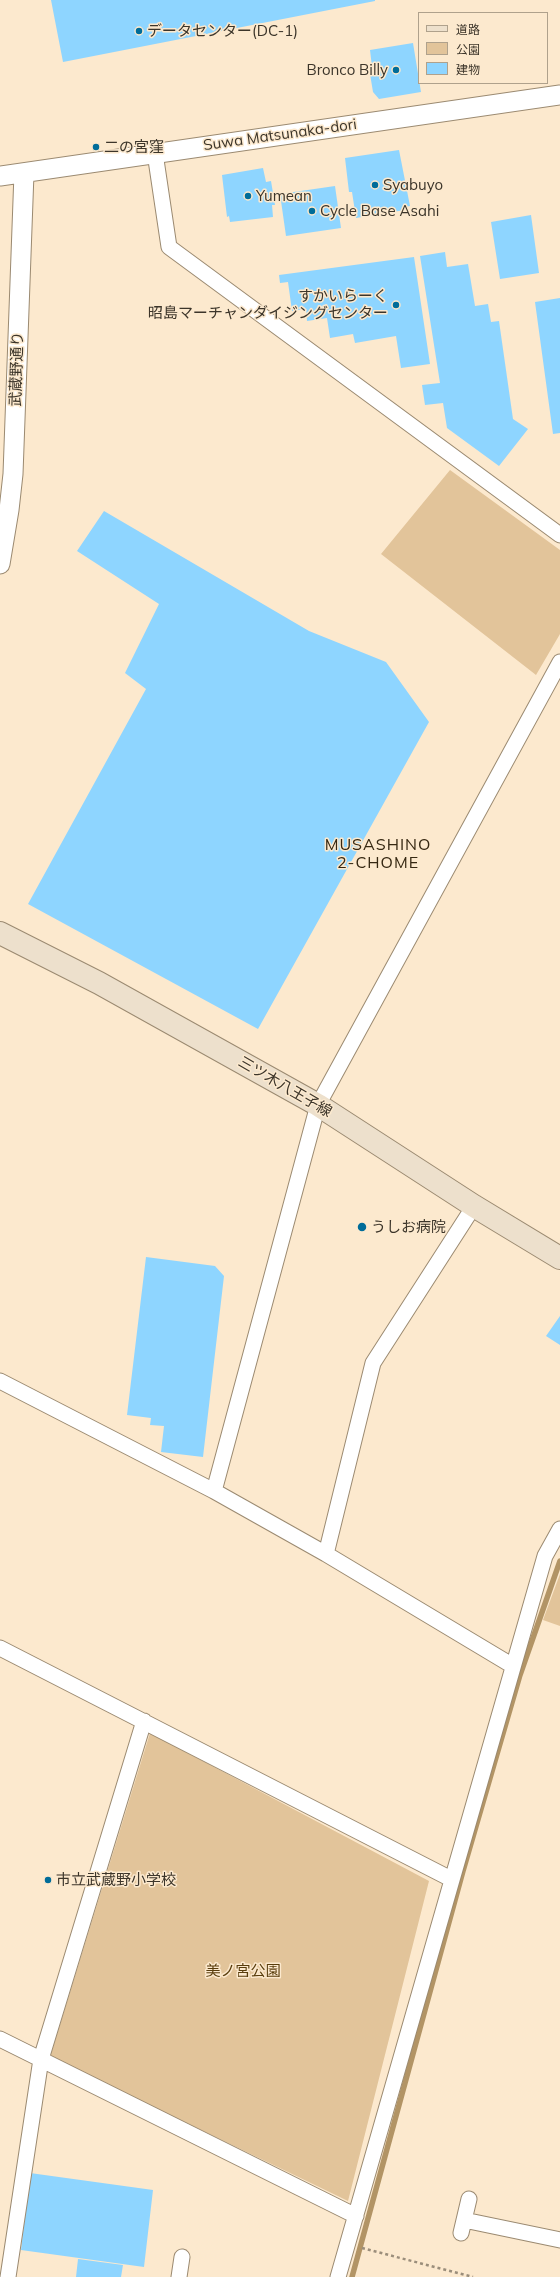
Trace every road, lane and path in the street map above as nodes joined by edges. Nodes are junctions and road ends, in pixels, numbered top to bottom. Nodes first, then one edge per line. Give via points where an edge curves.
1 (560, 95) edge
2 (155, 153) junction
3 (24, 173) junction
4 (0, 176) edge
5 (5, 507) edge
6 (560, 535) edge
7 (0, 564) edge
8 (560, 662) edge
9 (0, 933) edge
10 (318, 1105) junction
11 (474, 1206) junction
12 (560, 1258) edge
13 (0, 1380) edge
14 (214, 1491) junction
15 (560, 1529) edge
16 (326, 1554) junction
17 (0, 1648) edge
18 (513, 1666) junction
19 (144, 1721) junction
20 (451, 1879) junction
21 (0, 2039) edge
22 (41, 2059) junction
23 (469, 2199) dead end
24 (356, 2216) junction
25 (560, 2240) edge
26 (365, 2249) dead end
27 (182, 2257) dead end
28 (8, 2277) edge
29 (179, 2277) edge
30 (338, 2277) edge
31 (473, 2277) edge

1 - 2 street, Suwa Matsunaka-dori
2 - 3 street, Suwa Matsunaka-dori
2 - 6 street via 169,247
3 - 4 street, Suwa Matsunaka-dori
3 - 5 street, 武蔵野通り via 16,398
5 - 7 street, 武蔵野通り
8 - 10 street
9 - 10 main road, 三ツ木八王子線 via 99,983
10 - 11 main road, 三ツ木八王子線
10 - 14 street
11 - 12 main road, 三ツ木八王子線
11 - 16 street via 373,1363
13 - 14 street
14 - 16 street
15 - 18 street via 545,1556
16 - 18 street
17 - 19 street
18 - 20 street
19 - 20 street
19 - 22 street
20 - 24 street
21 - 22 street
22 - 24 street
22 - 28 street
23 - 25 street via 463,2227
24 - 30 street
26 - 31 path
27 - 29 street

